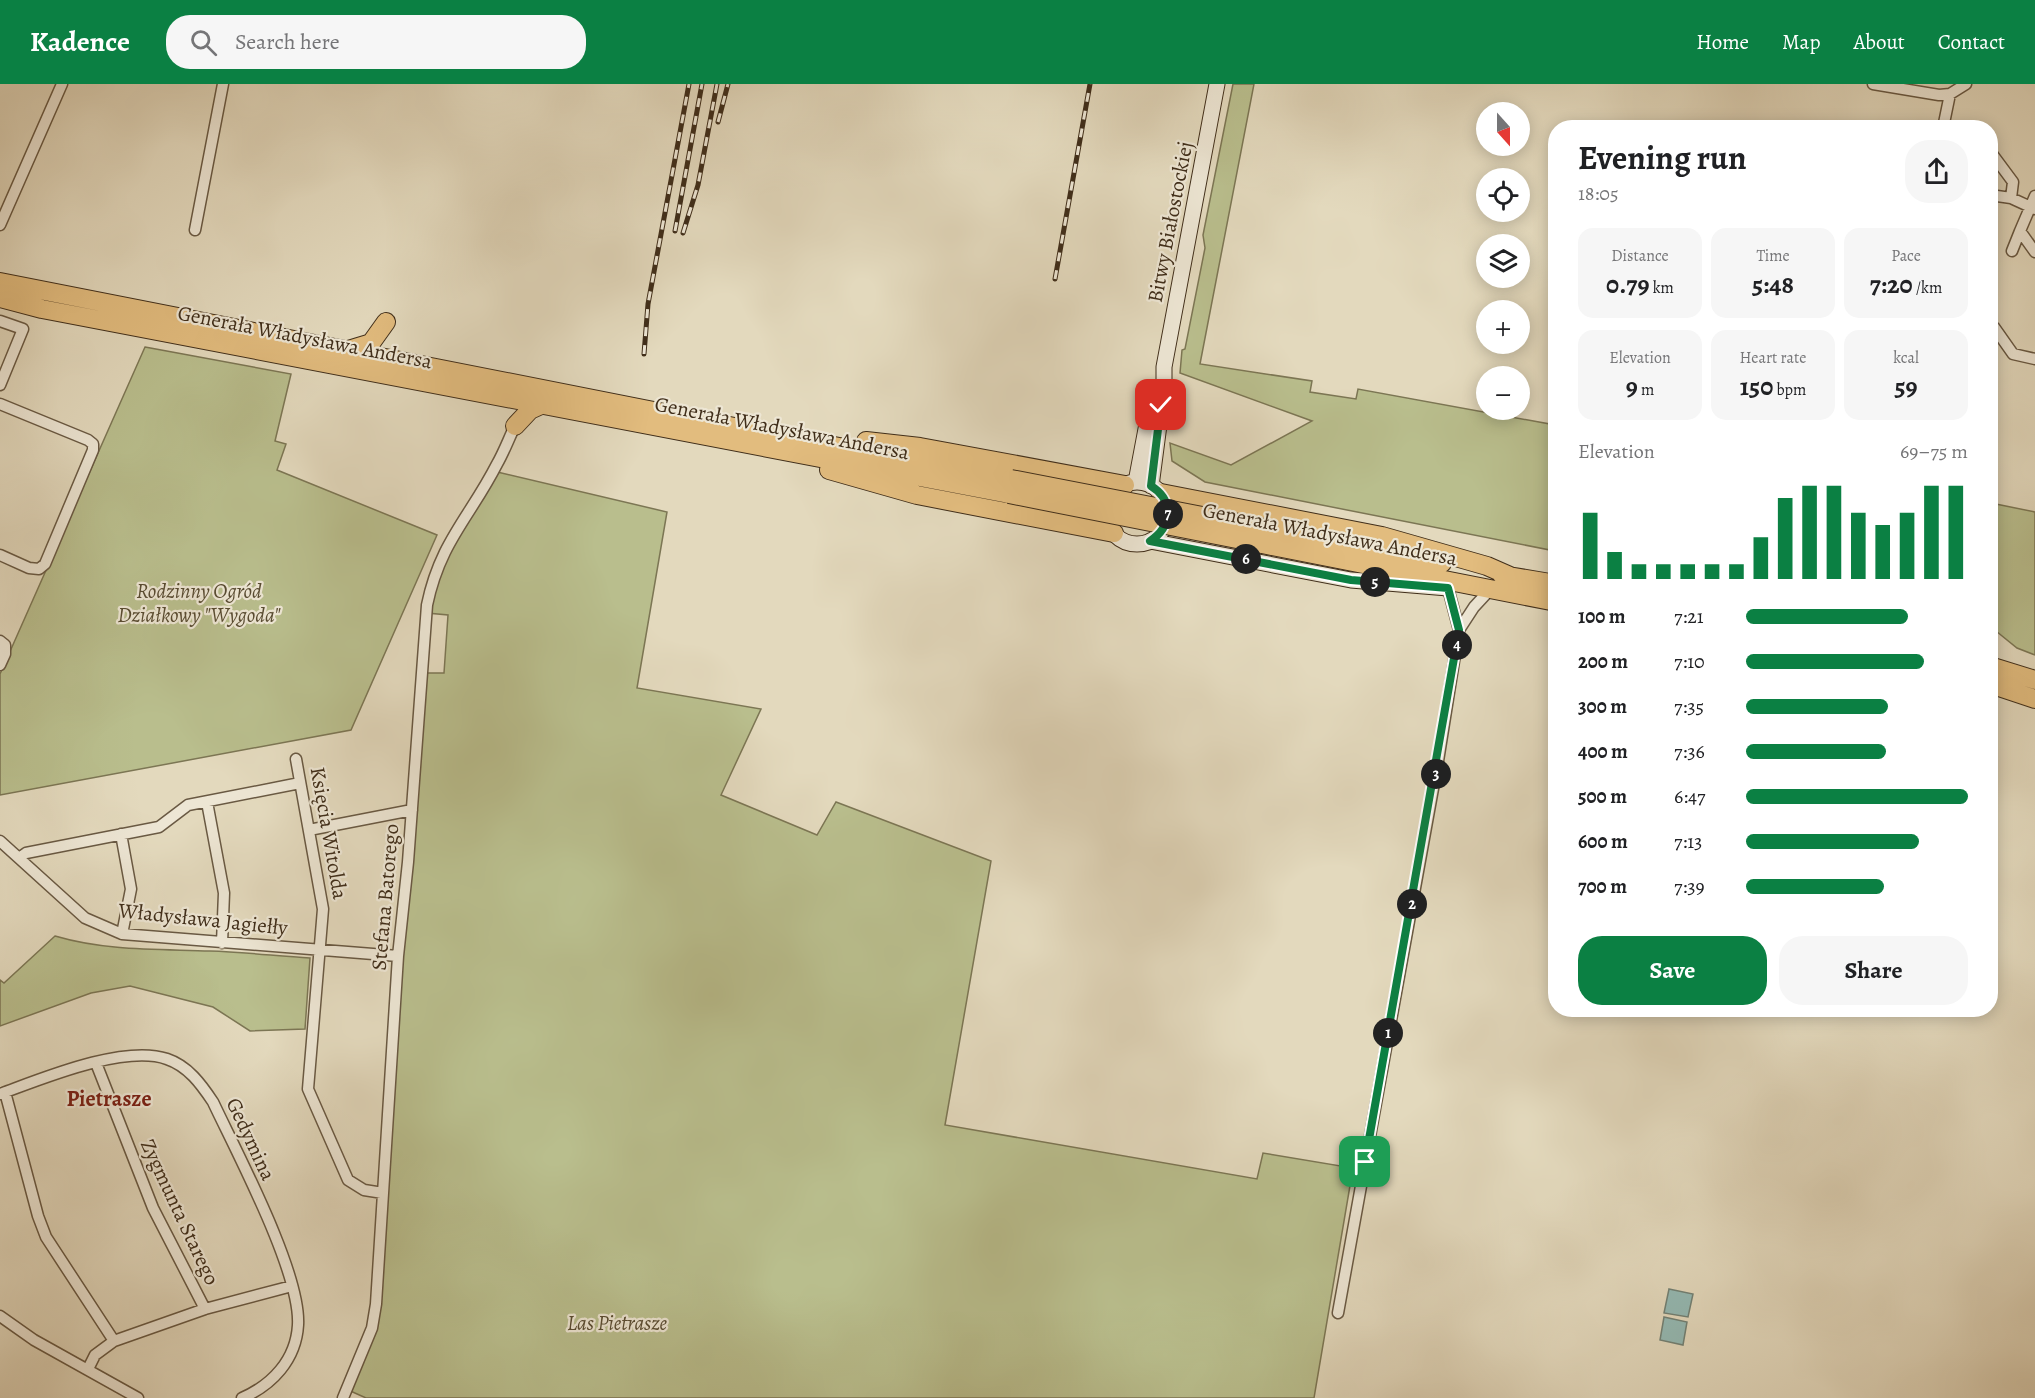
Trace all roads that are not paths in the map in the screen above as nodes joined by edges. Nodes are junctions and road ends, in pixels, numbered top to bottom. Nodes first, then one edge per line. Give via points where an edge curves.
1 (62, 84) edge
2 (223, 84) edge
3 (1217, 84) edge
4 (1872, 84) edge
5 (1966, 84) edge
6 (1950, 94) junction
7 (1945, 120) edge
8 (1998, 162) edge
9 (1998, 196) edge
10 (2035, 196) edge
11 (2011, 198) junction
12 (2033, 208) edge
13 (0, 225) edge
14 (195, 230) dead end
15 (2020, 231) junction
16 (2012, 251) dead end
17 (2035, 252) edge
18 (0, 281) edge
19 (0, 298) edge
20 (0, 304) edge
21 (42, 309) junction
22 (0, 321) edge
23 (1998, 333) edge
24 (348, 350) junction
25 (2035, 359) edge
26 (404, 361) junction
27 (1164, 368) junction
28 (0, 385) edge
29 (501, 397) junction
30 (0, 404) edge
31 (541, 405) junction
32 (515, 426) junction
33 (772, 442) junction
34 (1130, 484) junction
35 (1156, 489) junction
36 (1114, 533) junction
37 (1150, 541) junction
38 (1, 558) edge
39 (1548, 584) edge
40 (1508, 585) junction
41 (1448, 588) junction
42 (1486, 594) junction
43 (1548, 599) edge
44 (1459, 630) junction
45 (0, 641) edge
46 (0, 665) edge
47 (1998, 668) edge
48 (2035, 680) edge
49 (1998, 687) edge
50 (2035, 699) edge
51 (296, 759) dead end
52 (300, 783) junction
53 (207, 802) junction
54 (412, 810) junction
55 (309, 830) junction
56 (121, 834) junction
57 (0, 842) edge
58 (18, 858) junction
59 (122, 934) junction
60 (222, 943) junction
61 (318, 950) junction
62 (398, 956) junction
63 (96, 1063) junction
64 (3, 1093) edge
65 (383, 1192) junction
66 (292, 1286) junction
67 (205, 1309) junction
68 (1338, 1313) dead end
69 (0, 1316) edge
70 (114, 1341) junction
71 (88, 1369) junction
72 (345, 1393) edge
73 (138, 1398) edge
74 (242, 1398) edge

1 - 13 street
2 - 14 street
3 - 27 street, Bitwy Białostockiej
4 - 6 street via 1932,95
5 - 6 street
6 - 7 street
8 - 11 street via 2013,182
9 - 11 street
10 - 12 street
11 - 12 street
12 - 15 street
15 - 16 street
15 - 17 street
18 - 24 highway, Generała Władysława Andersa
19 - 21 highway, Generała Władysława Andersa
20 - 21 highway
21 - 29 highway, Generała Władysława Andersa
22 - 28 street via 23,328
23 - 25 street via 2013,354
24 - 26 highway, Generała Władysława Andersa
24 - 26 highway via 371,343 386,322 392,346
26 - 33 highway, Generała Władysława Andersa
27 - 34 street, Bitwy Białostockiej via 1154,386
27 - 35 street, Bitwy Białostockiej
29 - 31 highway, Generała Władysława Andersa
29 - 32 highway via 514,416
30 - 38 street via 93,444 45,564 29,568
31 - 32 highway via 530,410
31 - 33 highway, Generała Władysława Andersa
32 - 54 street, Stefana Batorego via 497,465 448,543 431,585
33 - 34 highway via 802,435 920,447
33 - 36 highway via 797,461 897,491
33 - 40 highway, Generała Władysława Andersa, bridge
34 - 35 street
34 - 36 street via 1112,495 1107,510
35 - 37 street via 1167,505 1167,519 1161,532
35 - 40 highway via 1382,536 1487,566
36 - 37 street via 1130,543
37 - 41 street via 1351,580
39 - 40 highway, Generała Władysława Andersa
40 - 42 highway
40 - 43 highway, Generała Władysława Andersa
41 - 42 highway
41 - 44 street
42 - 44 street
44 - 68 street
45 - 46 street via 5,654
47 - 48 highway
49 - 50 highway
51 - 52 street, Księcia Witolda
52 - 53 street
52 - 55 street, Księcia Witolda
53 - 56 street via 181,808 159,827
53 - 60 street via 224,893
54 - 55 street
54 - 62 street, Stefana Batorego
55 - 61 street, Księcia Witolda via 322,893
56 - 58 street via 26,853
56 - 59 street via 131,890
57 - 58 street, Władysława Jagiełły
58 - 59 street, Władysława Jagiełły via 85,918
59 - 60 street, Władysława Jagiełły
60 - 61 street, Władysława Jagiełły
61 - 62 street, Władysława Jagiełły
61 - 65 street, Księcia Witolda via 308,1089 348,1180 364,1190
62 - 65 street, Stefana Batorego
63 - 64 street, Gedymina
63 - 66 street, Gedymina via 142,1055 166,1058 185,1068 201,1084 213,1102 275,1238
63 - 67 street, Zygmunta Starego via 153,1208
64 - 70 street via 46,1237
65 - 72 street, Stefana Batorego via 372,1328
66 - 67 street
66 - 74 street, Gedymina via 298,1326 293,1349 270,1382
67 - 70 street
69 - 71 street via 34,1340
70 - 71 street via 95,1356
71 - 73 street

